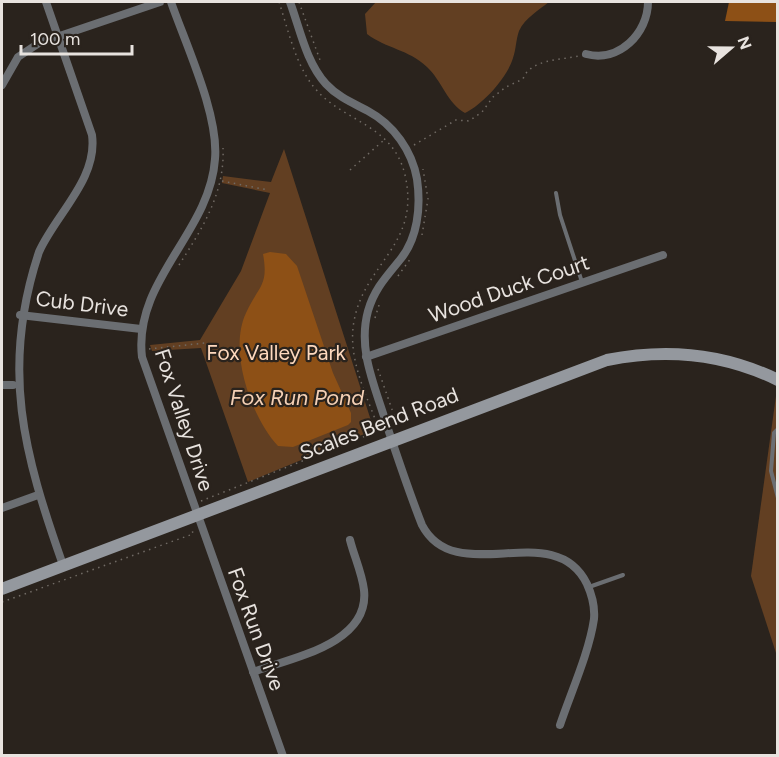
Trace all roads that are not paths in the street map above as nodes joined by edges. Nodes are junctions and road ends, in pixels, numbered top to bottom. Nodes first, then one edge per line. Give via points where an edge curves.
1 (46, 2) edge
2 (160, 2) edge
3 (171, 2) edge
4 (290, 2) edge
5 (648, 2) edge
6 (58, 37) junction
7 (586, 54) road end
8 (2, 85) edge
9 (556, 194) dead end
10 (663, 255) dead end
11 (582, 283) junction
12 (20, 315) junction
13 (141, 329) junction
14 (370, 355) junction
15 (777, 380) edge
16 (2, 385) edge
17 (13, 385) junction
18 (777, 429) edge
19 (391, 440) junction
20 (38, 495) junction
21 (777, 498) edge
22 (2, 508) edge
23 (196, 514) junction
24 (350, 540) dead end
25 (63, 565) junction
26 (623, 575) dead end
27 (588, 587) junction
28 (2, 589) edge
29 (253, 672) junction
30 (560, 725) dead end
31 (283, 756) edge

1 - 6 street
2 - 6 street
3 - 13 street, Fox Valley Drive via 211,118 215,160 201,213 152,292
4 - 14 street via 319,76 339,96 369,111 394,131 404,144 416,177 418,216 414,234 373,296 365,325
5 - 7 street via 643,27 629,44 597,57
6 - 8 street via 26,50
6 - 12 street via 93,148 85,177 39,252
9 - 11 lane
10 - 11 street, Wood Duck Court
11 - 14 street, Wood Duck Court
12 - 13 street, Cub Drive
12 - 17 street
13 - 23 street, Fox Valley Drive via 147,350 144,370
14 - 19 street
15 - 19 street, Scales Bend Road via 739,363 700,355 630,355 581,368
16 - 17 street
17 - 20 street via 21,443
18 - 21 lane via 771,471
19 - 23 street, Scales Bend Road
19 - 27 street via 422,525 437,545 467,554 550,555 577,570
20 - 22 street
20 - 25 street
23 - 25 street, Scales Bend Road
23 - 29 street, Fox Run Drive
24 - 29 street via 364,591 362,610 353,627 332,642
25 - 28 street, Scales Bend Road
26 - 27 lane
27 - 30 street via 594,620
29 - 31 street, Fox Run Drive

